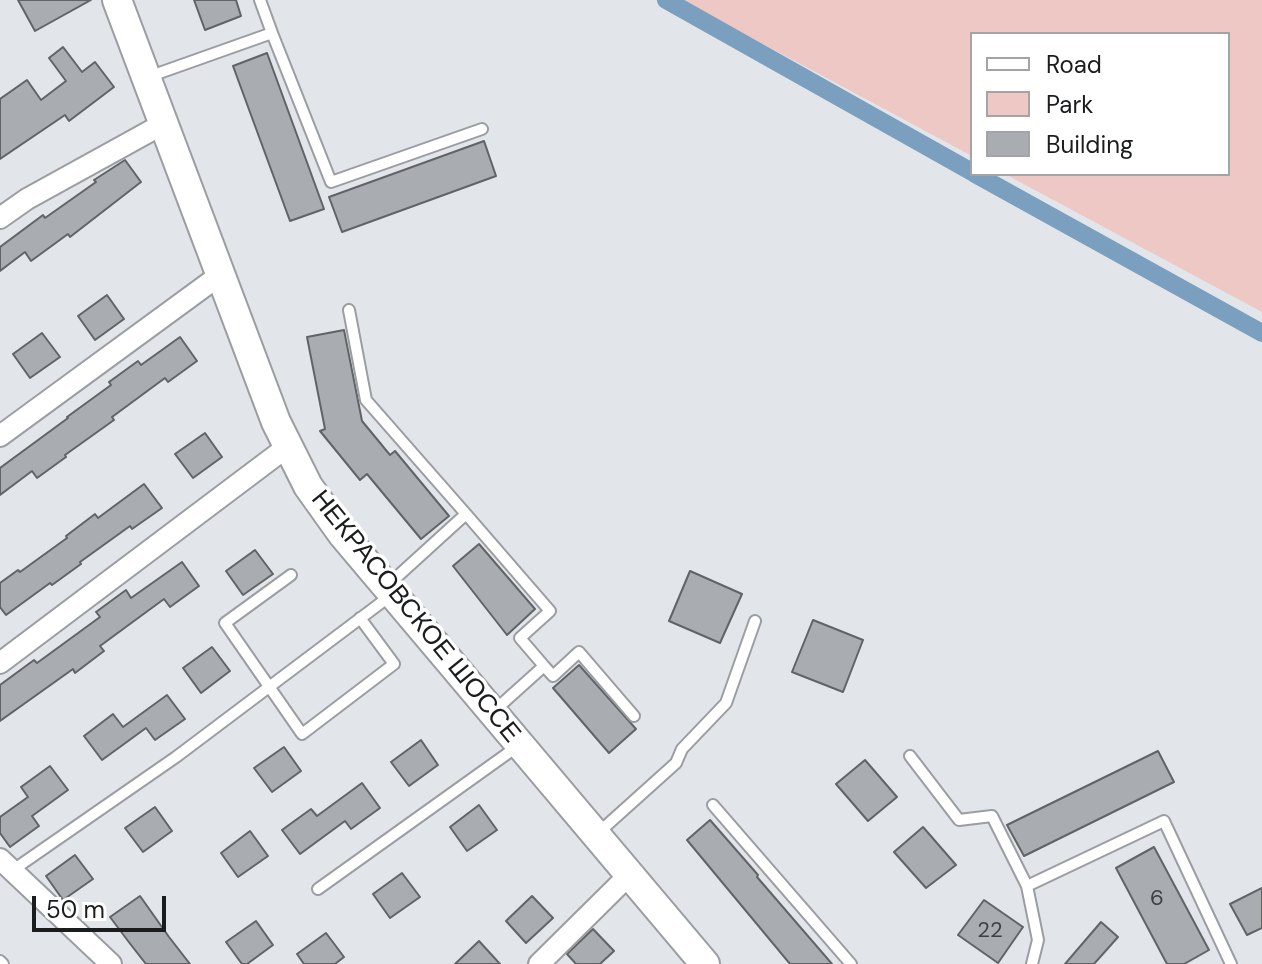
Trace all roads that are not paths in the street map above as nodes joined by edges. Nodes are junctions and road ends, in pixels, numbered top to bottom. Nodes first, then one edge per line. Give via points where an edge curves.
1 (117, 0) edge
2 (260, 0) edge
3 (272, 33) junction
4 (146, 77) junction
5 (163, 124) junction
6 (482, 129) dead end
7 (0, 218) edge
8 (220, 275) junction
9 (349, 310) dead end
10 (0, 436) edge
11 (287, 447) junction
12 (466, 514) junction
13 (291, 575) dead end
14 (389, 590) junction
15 (360, 618) junction
16 (755, 621) dead end
17 (0, 663) edge
18 (544, 666) junction
19 (269, 687) junction
20 (492, 712) junction
21 (634, 716) dead end
22 (520, 745) junction
23 (910, 756) dead end
24 (713, 805) dead end
25 (595, 835) junction
26 (6, 864) edge
27 (629, 875) junction
28 (1027, 886) junction
29 (318, 889) dead end
30 (547, 961) edge
31 (111, 964) edge
32 (705, 964) edge
33 (851, 964) edge
34 (1032, 964) edge
35 (1231, 964) edge

1 - 4 main road, НЕКРАСОВСКОЕ ШОССЕ
2 - 3 lane
3 - 4 lane
3 - 6 lane via 331,182
4 - 5 main road, НЕКРАСОВСКОЕ ШОССЕ
5 - 7 street
5 - 8 main road, НЕКРАСОВСКОЕ ШОССЕ
8 - 10 street
8 - 11 main road, НЕКРАСОВСКОЕ ШОССЕ
9 - 12 lane via 366,400
11 - 14 main road, НЕКРАСОВСКОЕ ШОССЕ via 308,486
11 - 17 street
12 - 14 lane
12 - 18 lane via 550,611 520,638
13 - 19 lane via 225,623
14 - 15 lane
14 - 20 main road, НЕКРАСОВСКОЕ ШОССЕ
15 - 19 lane
15 - 19 lane via 394,664 371,682 302,734
16 - 25 lane via 726,703 682,749 676,763
18 - 20 lane
18 - 21 lane via 553,676 579,652
19 - 26 lane via 176,757
20 - 22 main road, НЕКРАСОВСКОЕ ШОССЕ
22 - 25 main road, НЕКРАСОВСКОЕ ШОССЕ
22 - 29 lane
23 - 28 lane via 959,820 992,816
24 - 33 lane
25 - 27 main road, НЕКРАСОВСКОЕ ШОССЕ
26 - 31 street
27 - 30 street
27 - 32 main road, НЕКРАСОВСКОЕ ШОССЕ
28 - 34 lane via 1038,940
28 - 35 lane via 1164,821

